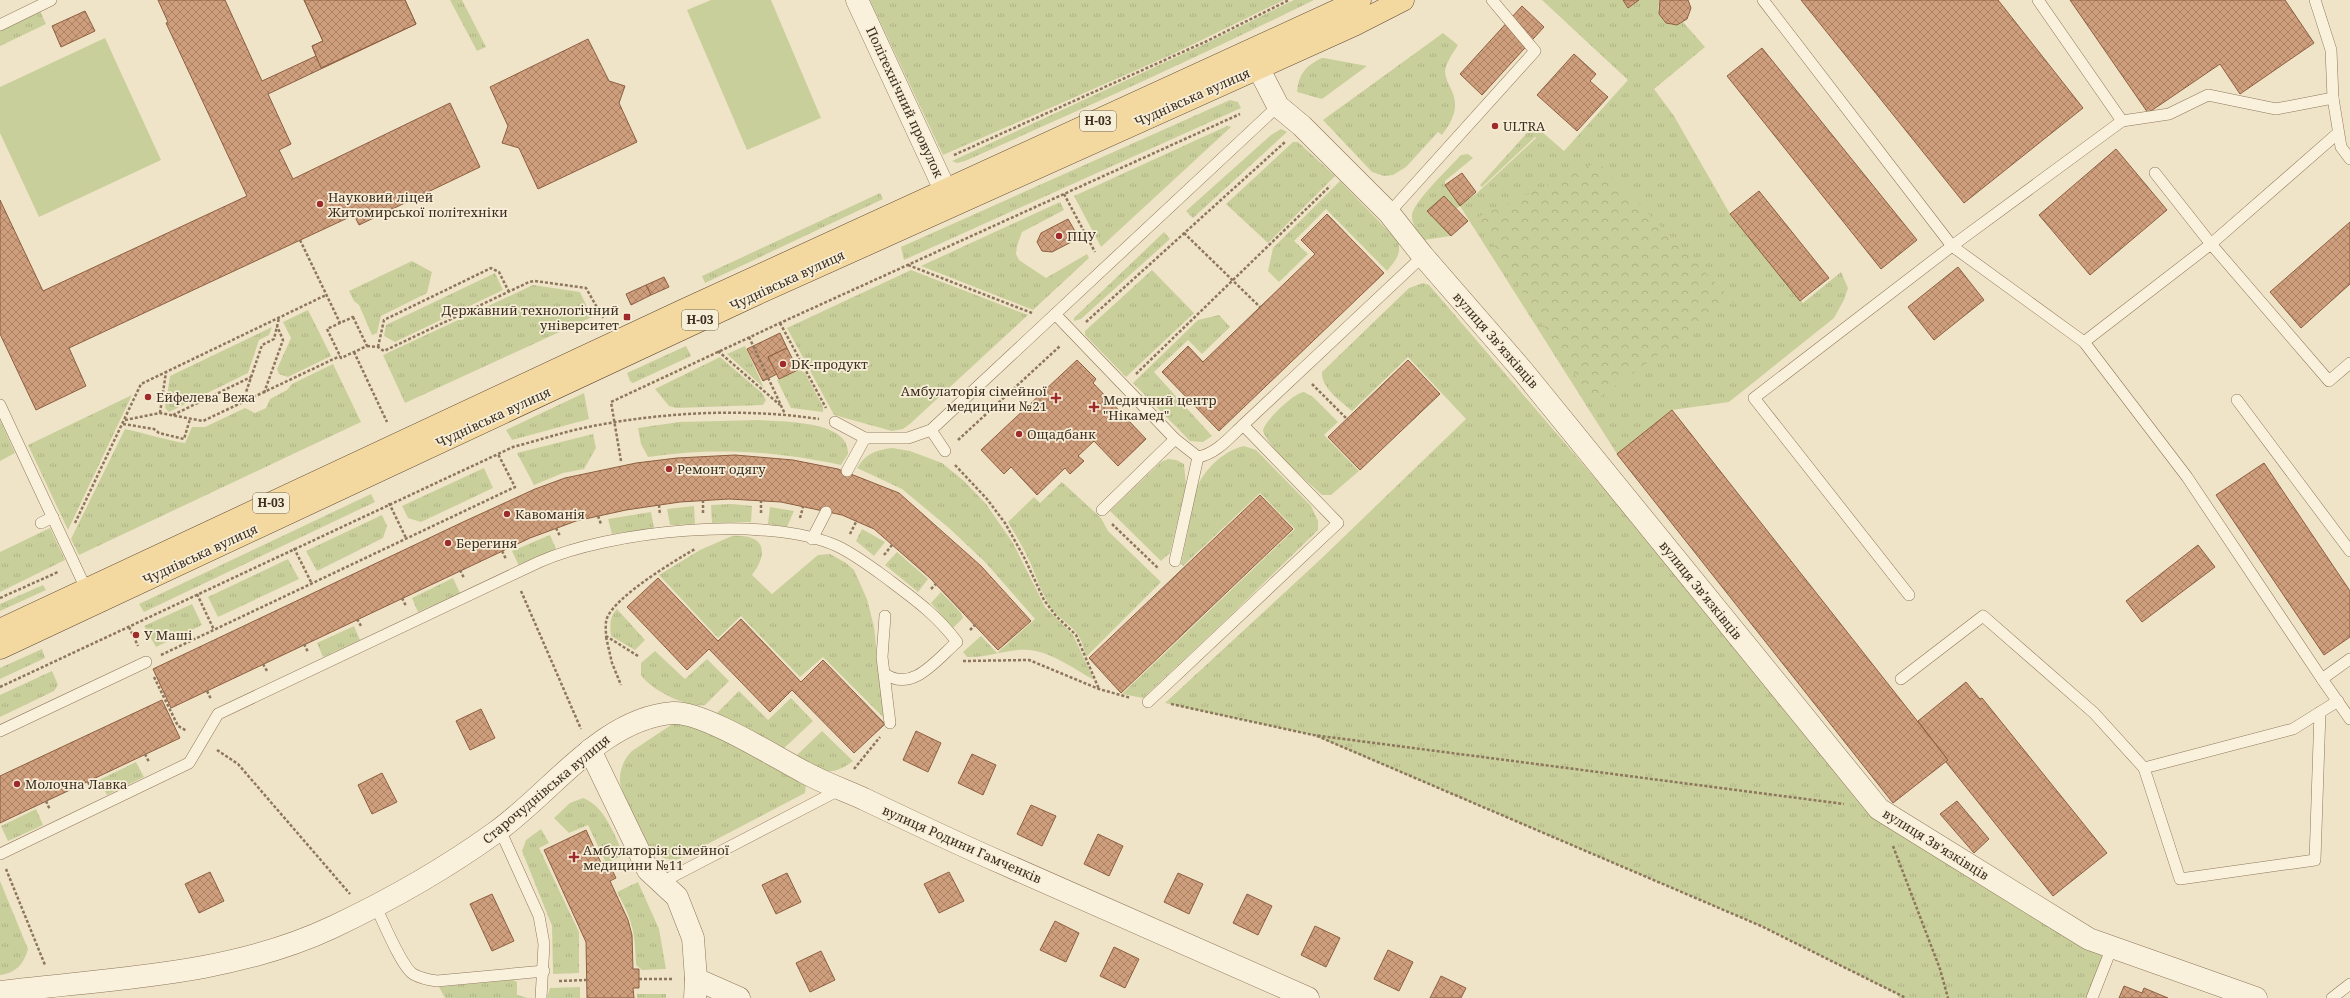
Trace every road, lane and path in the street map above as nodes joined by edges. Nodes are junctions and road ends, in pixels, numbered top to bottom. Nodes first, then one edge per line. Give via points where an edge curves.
1 (51, 0) edge
2 (857, 0) edge
3 (1289, 0) edge
4 (1360, 0) edge
5 (1403, 0) edge
6 (1492, 0) edge
7 (1763, 0) edge
8 (2038, 0) edge
9 (2315, 0) edge
10 (0, 25) edge
11 (1254, 59) junction
12 (2332, 98) junction
13 (1278, 106) junction
14 (1240, 114) dead end
15 (2122, 121) junction
16 (2338, 133) junction
17 (1288, 140) dead end
18 (947, 158) dead end
19 (2350, 159) edge
20 (1346, 170) junction
21 (2155, 173) dead end
22 (1064, 194) junction
23 (948, 197) junction
24 (1390, 213) junction
25 (1184, 233) junction
26 (300, 240) dead end
27 (2211, 244) junction
28 (1952, 246) junction
29 (1423, 256) junction
30 (907, 264) junction
31 (1104, 268) junction
32 (1234, 281) junction
33 (509, 292) junction
34 (326, 295) junction
35 (1260, 307) dead end
36 (1052, 317) junction
37 (279, 318) junction
38 (603, 318) dead end
39 (340, 323) junction
40 (780, 323) junction
41 (277, 325) junction
42 (1074, 333) junction
43 (749, 337) junction
44 (2084, 342) junction
45 (367, 346) junction
46 (378, 347) junction
47 (718, 351) junction
48 (354, 352) junction
49 (340, 356) junction
50 (2350, 363) edge
51 (166, 372) junction
52 (1300, 372) junction
53 (252, 376) junction
54 (1125, 385) junction
55 (264, 393) junction
56 (2238, 400) dead end
57 (243, 402) junction
58 (0, 405) edge
59 (782, 407) junction
60 (160, 413) junction
61 (785, 414) junction
62 (172, 415) junction
63 (190, 419) junction
64 (1347, 419) dead end
65 (124, 420) junction
66 (831, 421) junction
67 (387, 422) dead end
68 (615, 422) junction
69 (123, 424) junction
70 (1243, 425) junction
71 (931, 430) junction
72 (865, 438) junction
73 (1175, 439) junction
74 (946, 451) junction
75 (498, 454) junction
76 (1198, 457) junction
77 (621, 461) dead end
78 (847, 471) dead end
79 (389, 503) junction
80 (1102, 510) joint
81 (826, 512) dead end
82 (53, 517) junction
83 (41, 523) dead end
84 (406, 538) junction
85 (812, 539) junction
86 (65, 544) junction
87 (697, 547) dead end
88 (294, 548) junction
89 (2350, 551) edge
90 (1174, 561) joint
91 (75, 564) junction
92 (514, 574) junction
93 (312, 584) junction
94 (197, 594) junction
95 (1909, 596) dead end
96 (90, 597) junction
97 (0, 598) edge
98 (886, 616) dead end
99 (128, 626) junction
100 (0, 630) edge
101 (214, 630) junction
102 (606, 636) junction
103 (0, 648) edge
104 (638, 656) dead end
105 (2350, 658) edge
106 (146, 662) junction
107 (935, 662) junction
108 (885, 674) junction
109 (1901, 679) dead end
110 (2322, 679) junction
111 (621, 685) dead end
112 (0, 687) edge
113 (1099, 689) junction
114 (2338, 701) junction
115 (1148, 702) joint
116 (1165, 703) dead end
117 (2320, 712) junction
118 (2350, 719) edge
119 (890, 723) dead end
120 (0, 731) edge
121 (618, 731) joint
122 (1313, 734) junction
123 (204, 740) junction
124 (590, 750) junction
125 (2144, 768) junction
126 (841, 789) junction
127 (1879, 809) junction
128 (500, 830) junction
129 (1893, 845) dead end
130 (0, 854) edge
131 (662, 882) junction
132 (370, 908) junction
133 (2112, 947) junction
134 (543, 976) junction
135 (639, 979) dead end
136 (586, 980) dead end
137 (2350, 984) edge
138 (53, 986) junction
139 (695, 988) edge
140 (0, 992) edge
141 (542, 998) edge
142 (739, 998) edge
143 (1308, 998) edge
144 (1906, 998) edge
145 (1948, 998) edge
146 (2092, 998) edge
147 (2256, 998) edge
148 (2332, 998) edge

1 - 10 lane
2 - 23 street, Політехнічний провулок
3 - 18 path via 1208,40
4 - 11 main road, Чуднівська вулиця / Н-03
5 - 11 main road, Чуднівська вулиця / Н-03 via 1354,25
6 - 24 lane via 1535,51
7 - 28 lane
8 - 15 lane
9 - 12 lane via 2331,50
11 - 13 street, вулиця Звʼязківців
11 - 23 main road, Чуднівська вулиця / Н-03
12 - 15 lane via 2276,109 2208,95 2169,114
12 - 16 lane
13 - 20 street, вулиця Звʼязківців
13 - 31 lane
14 - 22 path
15 - 28 lane
16 - 19 lane via 2340,147
16 - 27 lane
17 - 25 path
20 - 24 street, вулиця Звʼязківців
20 - 32 path
21 - 27 lane
22 - 30 path
22 - 31 path
23 - 96 main road, Чуднівська вулиця / Н-03 via 598,368
24 - 29 street, вулиця Звʼязківців
25 - 32 path
25 - 42 path
26 - 34 path
27 - 44 lane
27 - 50 lane via 2329,381
28 - 44 lane
28 - 95 lane via 1754,398
29 - 52 lane
29 - 127 street, вулиця Звʼязківців via 1522,370
30 - 36 path
30 - 40 path
31 - 36 lane
32 - 35 path
32 - 54 path
33 - 38 path via 535,281 586,288
33 - 46 path via 384,350
33 - 46 path via 499,272 491,268 384,320
34 - 37 path
34 - 39 path
36 - 42 lane
36 - 71 lane
37 - 41 path
37 - 51 path
39 - 45 path via 353,317
39 - 49 path via 327,329
40 - 43 path
40 - 66 path via 826,407
41 - 53 path via 274,339 262,345
41 - 55 path via 283,340
42 - 54 lane
42 - 74 path
43 - 47 path
43 - 59 path
44 - 110 lane via 2187,477
45 - 46 path
45 - 48 path
47 - 59 path
47 - 68 path via 611,402
48 - 49 path via 341,358
48 - 67 path
49 - 55 path
51 - 60 path
51 - 65 path via 141,384
52 - 64 path
52 - 70 lane
53 - 57 path
53 - 62 path
54 - 73 lane
55 - 57 path
56 - 89 lane
57 - 63 path via 203,421
58 - 82 lane
59 - 61 path
60 - 62 path
60 - 65 path
61 - 66 path
61 - 68 path via 677,415
62 - 63 path
63 - 69 path via 184,439 158,434 154,429
65 - 69 path
66 - 72 lane
68 - 75 path via 513,447
68 - 77 path
69 - 86 path
70 - 76 lane via 1206,456
70 - 115 lane via 1338,523
71 - 72 lane via 908,438
71 - 74 lane
72 - 78 lane
73 - 76 lane
73 - 80 lane
74 - 113 path via 1005,523 1044,600 1076,635
75 - 79 path
75 - 84 path via 515,487
76 - 90 lane
79 - 84 path
79 - 88 path
80 - 90 path via 1162,573
81 - 85 lane
82 - 83 lane
82 - 86 lane
84 - 93 path
85 - 92 lane via 752,530 708,529 663,533 559,553
85 - 107 lane via 836,545 851,553 930,610 957,642
86 - 91 lane
87 - 102 path via 649,577 612,610 606,619
88 - 93 path
88 - 94 path
91 - 96 lane
91 - 97 path
92 - 123 lane via 218,714
92 - 124 path
93 - 101 path
94 - 99 path
94 - 101 path
96 - 100 main road, Чуднівська вулиця / Н-03
96 - 103 main road, Чуднівська вулиця / Н-03
98 - 108 lane via 882,636
99 - 106 path
99 - 112 path
101 - 106 path
102 - 104 path
102 - 111 path via 612,663
105 - 110 lane
106 - 120 lane
106 - 123 path via 178,726
107 - 108 lane via 922,674 910,679 893,680
107 - 113 path via 1029,660
108 - 119 lane
109 - 125 lane via 1983,616 2094,713
110 - 114 lane
113 - 115 path via 1116,696
114 - 117 lane
114 - 118 lane
116 - 122 path
117 - 125 lane via 2293,729
117 - 125 lane via 2315,860 2180,879
121 - 124 street, Старочуднівська вулиця
121 - 126 street, вулиця Родини Гамченків via 657,715 693,715 822,782
122 - 127 path
122 - 144 path via 1761,926
123 - 130 lane via 189,763
123 - 132 path via 238,764
124 - 128 street, Старочуднівська вулиця
124 - 131 street via 648,870
126 - 131 lane
126 - 143 street, вулиця Родини Гамченків via 954,842
127 - 133 street, вулиця Звʼязківців via 2090,939
128 - 132 street, Старочуднівська вулиця via 426,878
128 - 134 lane via 539,916 544,944
129 - 145 path via 1940,969
130 - 138 path
131 - 139 street via 677,897 693,938
132 - 134 lane via 412,974 437,981
132 - 138 street, Старочуднівська вулиця via 307,938 236,960 124,980
133 - 146 lane
133 - 147 street, вулиця Звʼязківців
134 - 136 path
134 - 141 lane
135 - 139 path
137 - 148 lane
138 - 140 street, Старочуднівська вулиця
139 - 142 street

